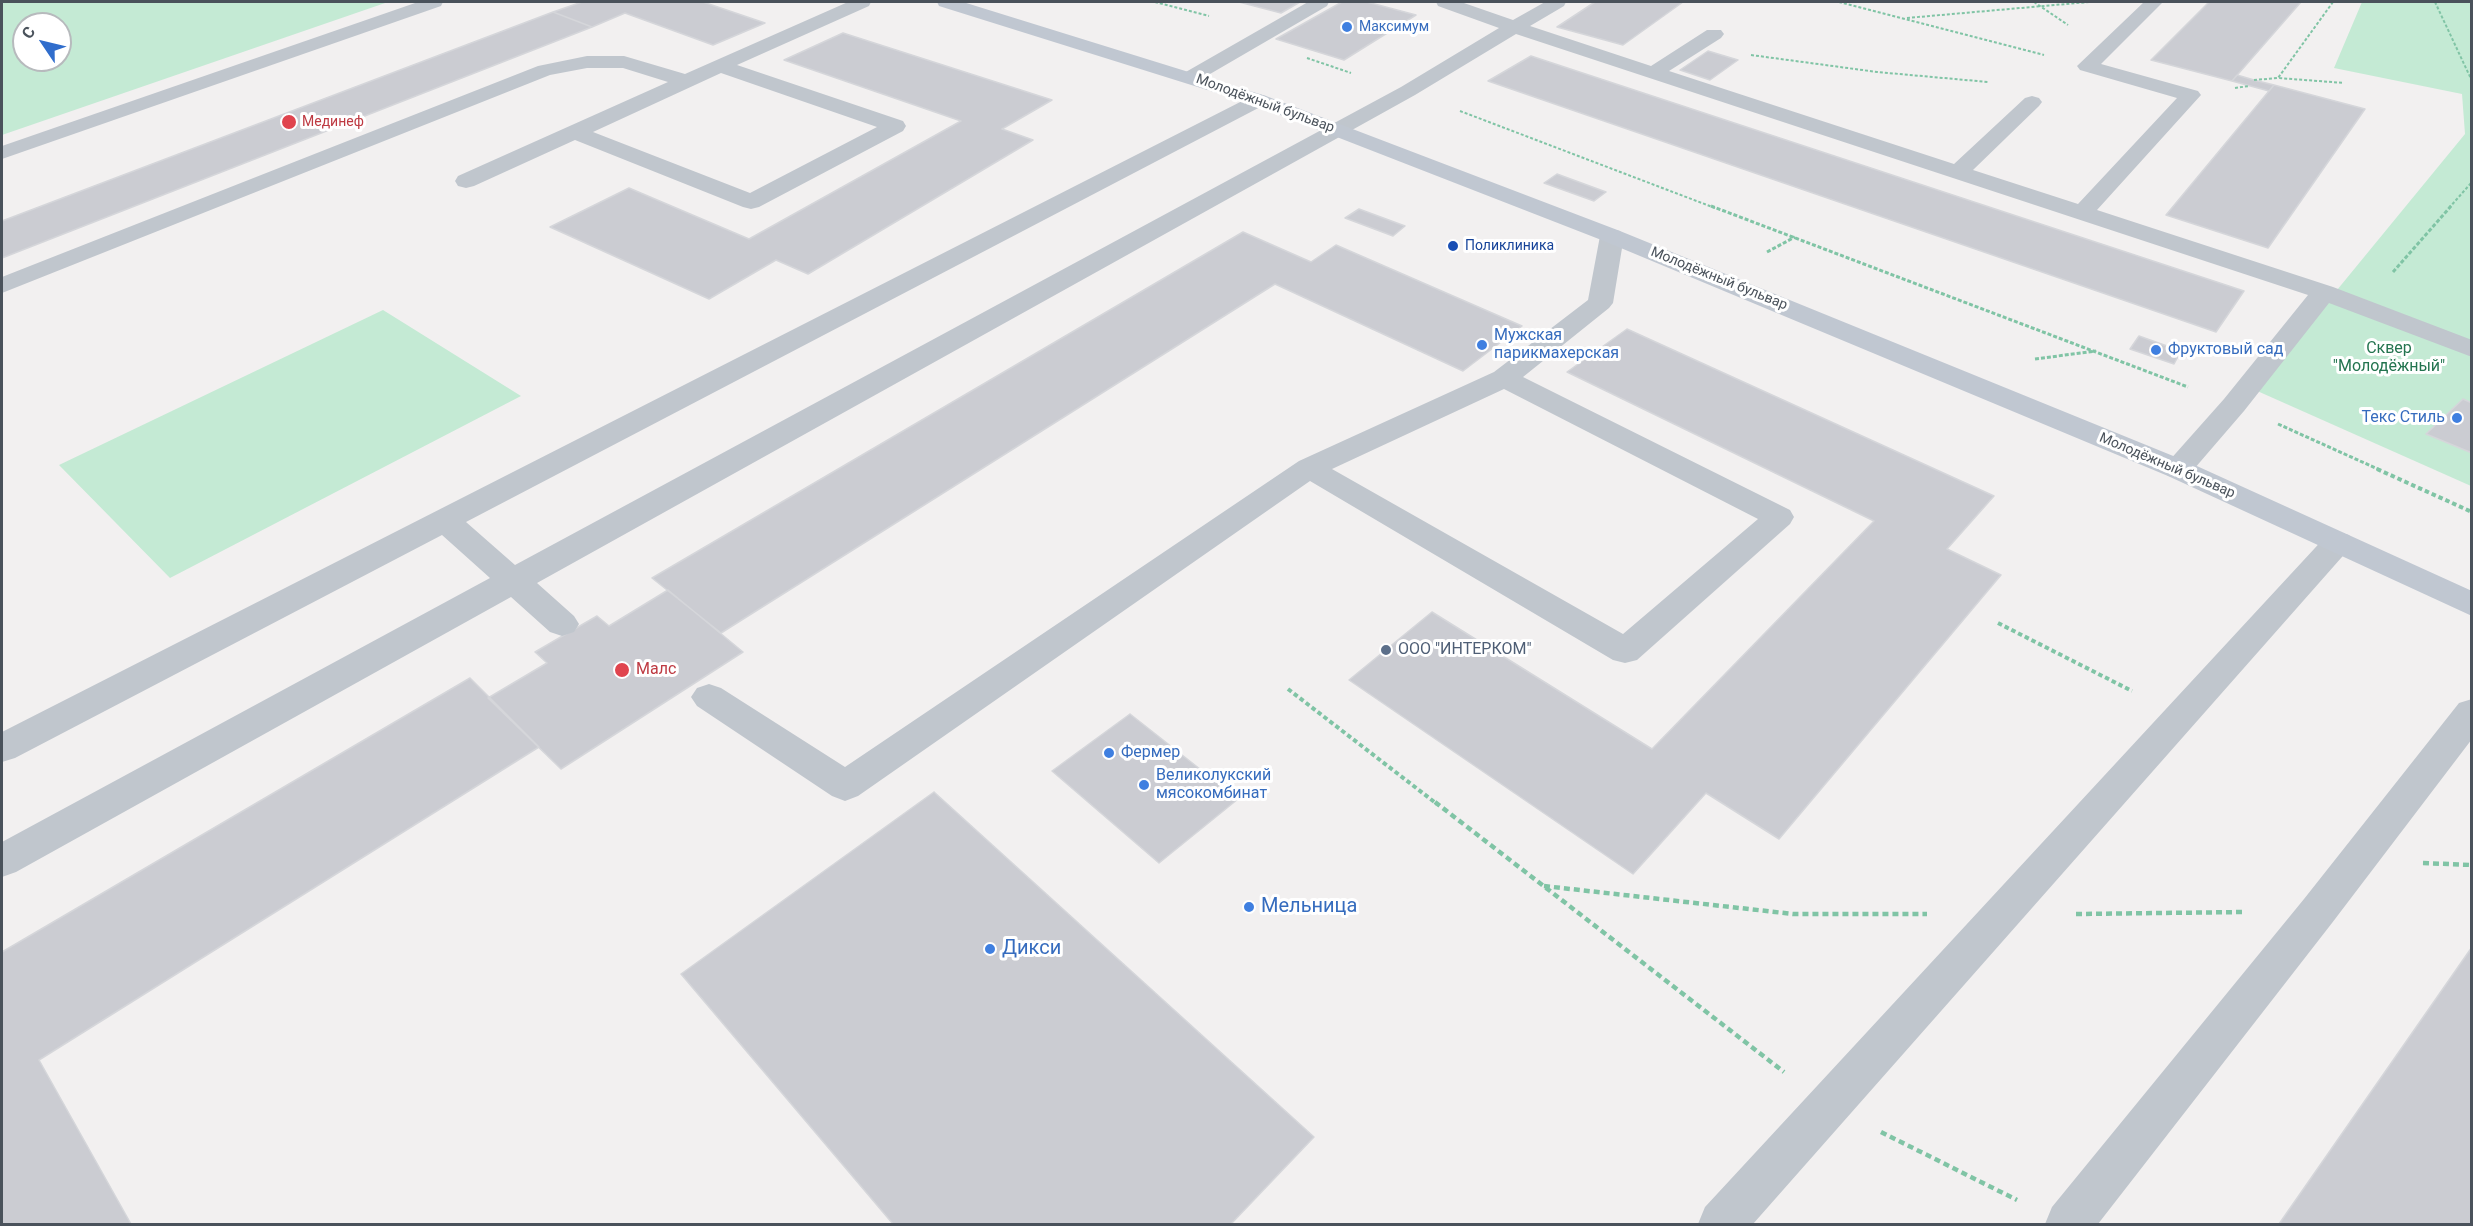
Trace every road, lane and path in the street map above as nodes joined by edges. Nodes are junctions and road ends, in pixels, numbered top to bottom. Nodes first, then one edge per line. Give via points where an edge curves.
1 (434, 2) edge
2 (862, 2) edge
3 (946, 2) edge
4 (1155, 2) edge
5 (1320, 2) edge
6 (1445, 2) edge
7 (1557, 2) edge
8 (1839, 2) edge
9 (2089, 2) edge
10 (2332, 2) edge
11 (2435, 2) edge
12 (2144, 4) edge
13 (1903, 18) junction
14 (1516, 28) junction
15 (1714, 34) dead end
16 (1253, 41) junction
17 (1693, 47) junction
18 (720, 66) junction
19 (2087, 66) junction
20 (1653, 73) junction
21 (1191, 77) junction
22 (2278, 78) junction
23 (2254, 80) dead end
24 (686, 81) junction
25 (2472, 81) edge
26 (1989, 82) dead end
27 (2344, 83) dead end
28 (1408, 91) junction
29 (1259, 100) junction
30 (2032, 102) dead end
31 (1336, 129) junction
32 (575, 132) junction
33 (2, 153) edge
34 (1957, 173) junction
35 (465, 181) dead end
36 (2472, 182) edge
37 (2082, 213) junction
38 (1612, 236) junction
39 (2, 286) edge
40 (2324, 292) junction
41 (2363, 307) junction
42 (2472, 349) edge
43 (1504, 378) junction
44 (2234, 405) junction
45 (1309, 468) junction
46 (2178, 469) junction
47 (2472, 512) edge
48 (446, 521) junction
49 (2338, 542) junction
50 (512, 581) junction
51 (2472, 605) edge
52 (1998, 623) dead end
53 (562, 624) dead end
54 (1288, 689) dead end
55 (709, 698) dead end
56 (2472, 712) edge
57 (2181, 716) junction
58 (2, 748) edge
59 (2, 861) edge
60 (1829, 1106) junction
61 (2025, 1204) dead end
62 (1722, 1224) edge
63 (2069, 1224) edge

1 - 33 street
2 - 18 street
3 - 21 street, Молодёжный бульвар
4 - 16 path via 1235,23
5 - 16 street
6 - 14 street
7 - 14 street
8 - 13 path
9 - 13 path
10 - 22 path
11 - 25 path
12 - 19 street
13 - 19 path
14 - 20 street
14 - 28 street
15 - 17 street
16 - 21 street
16 - 28 path
17 - 20 street
17 - 26 path via 1877,72
18 - 24 street
18 - 32 street via 895,126 751,202
19 - 37 street via 2191,95
20 - 34 street
21 - 29 street, Молодёжный бульвар
22 - 23 path
22 - 27 path
24 - 32 street
24 - 39 street via 624,62 587,62 546,70
28 - 31 street
28 - 44 path
29 - 31 street, Молодёжный бульвар
29 - 48 street
30 - 34 street
31 - 38 street, Молодёжный бульвар
31 - 50 street
32 - 35 street
34 - 37 street
36 - 41 path
37 - 40 street
38 - 43 street via 1600,303
38 - 46 street, Молодёжный бульвар
40 - 41 street
40 - 44 street
41 - 42 street
43 - 45 street
43 - 45 street via 1779,517 1625,651
44 - 46 street
44 - 47 path
45 - 55 street via 845,786
46 - 49 street, Молодёжный бульвар
48 - 50 street
48 - 58 street
49 - 51 street, Молодёжный бульвар
49 - 57 street
50 - 53 street
50 - 59 street
52 - 57 path
54 - 60 path
56 - 63 street
57 - 60 street
60 - 61 path
60 - 62 street

